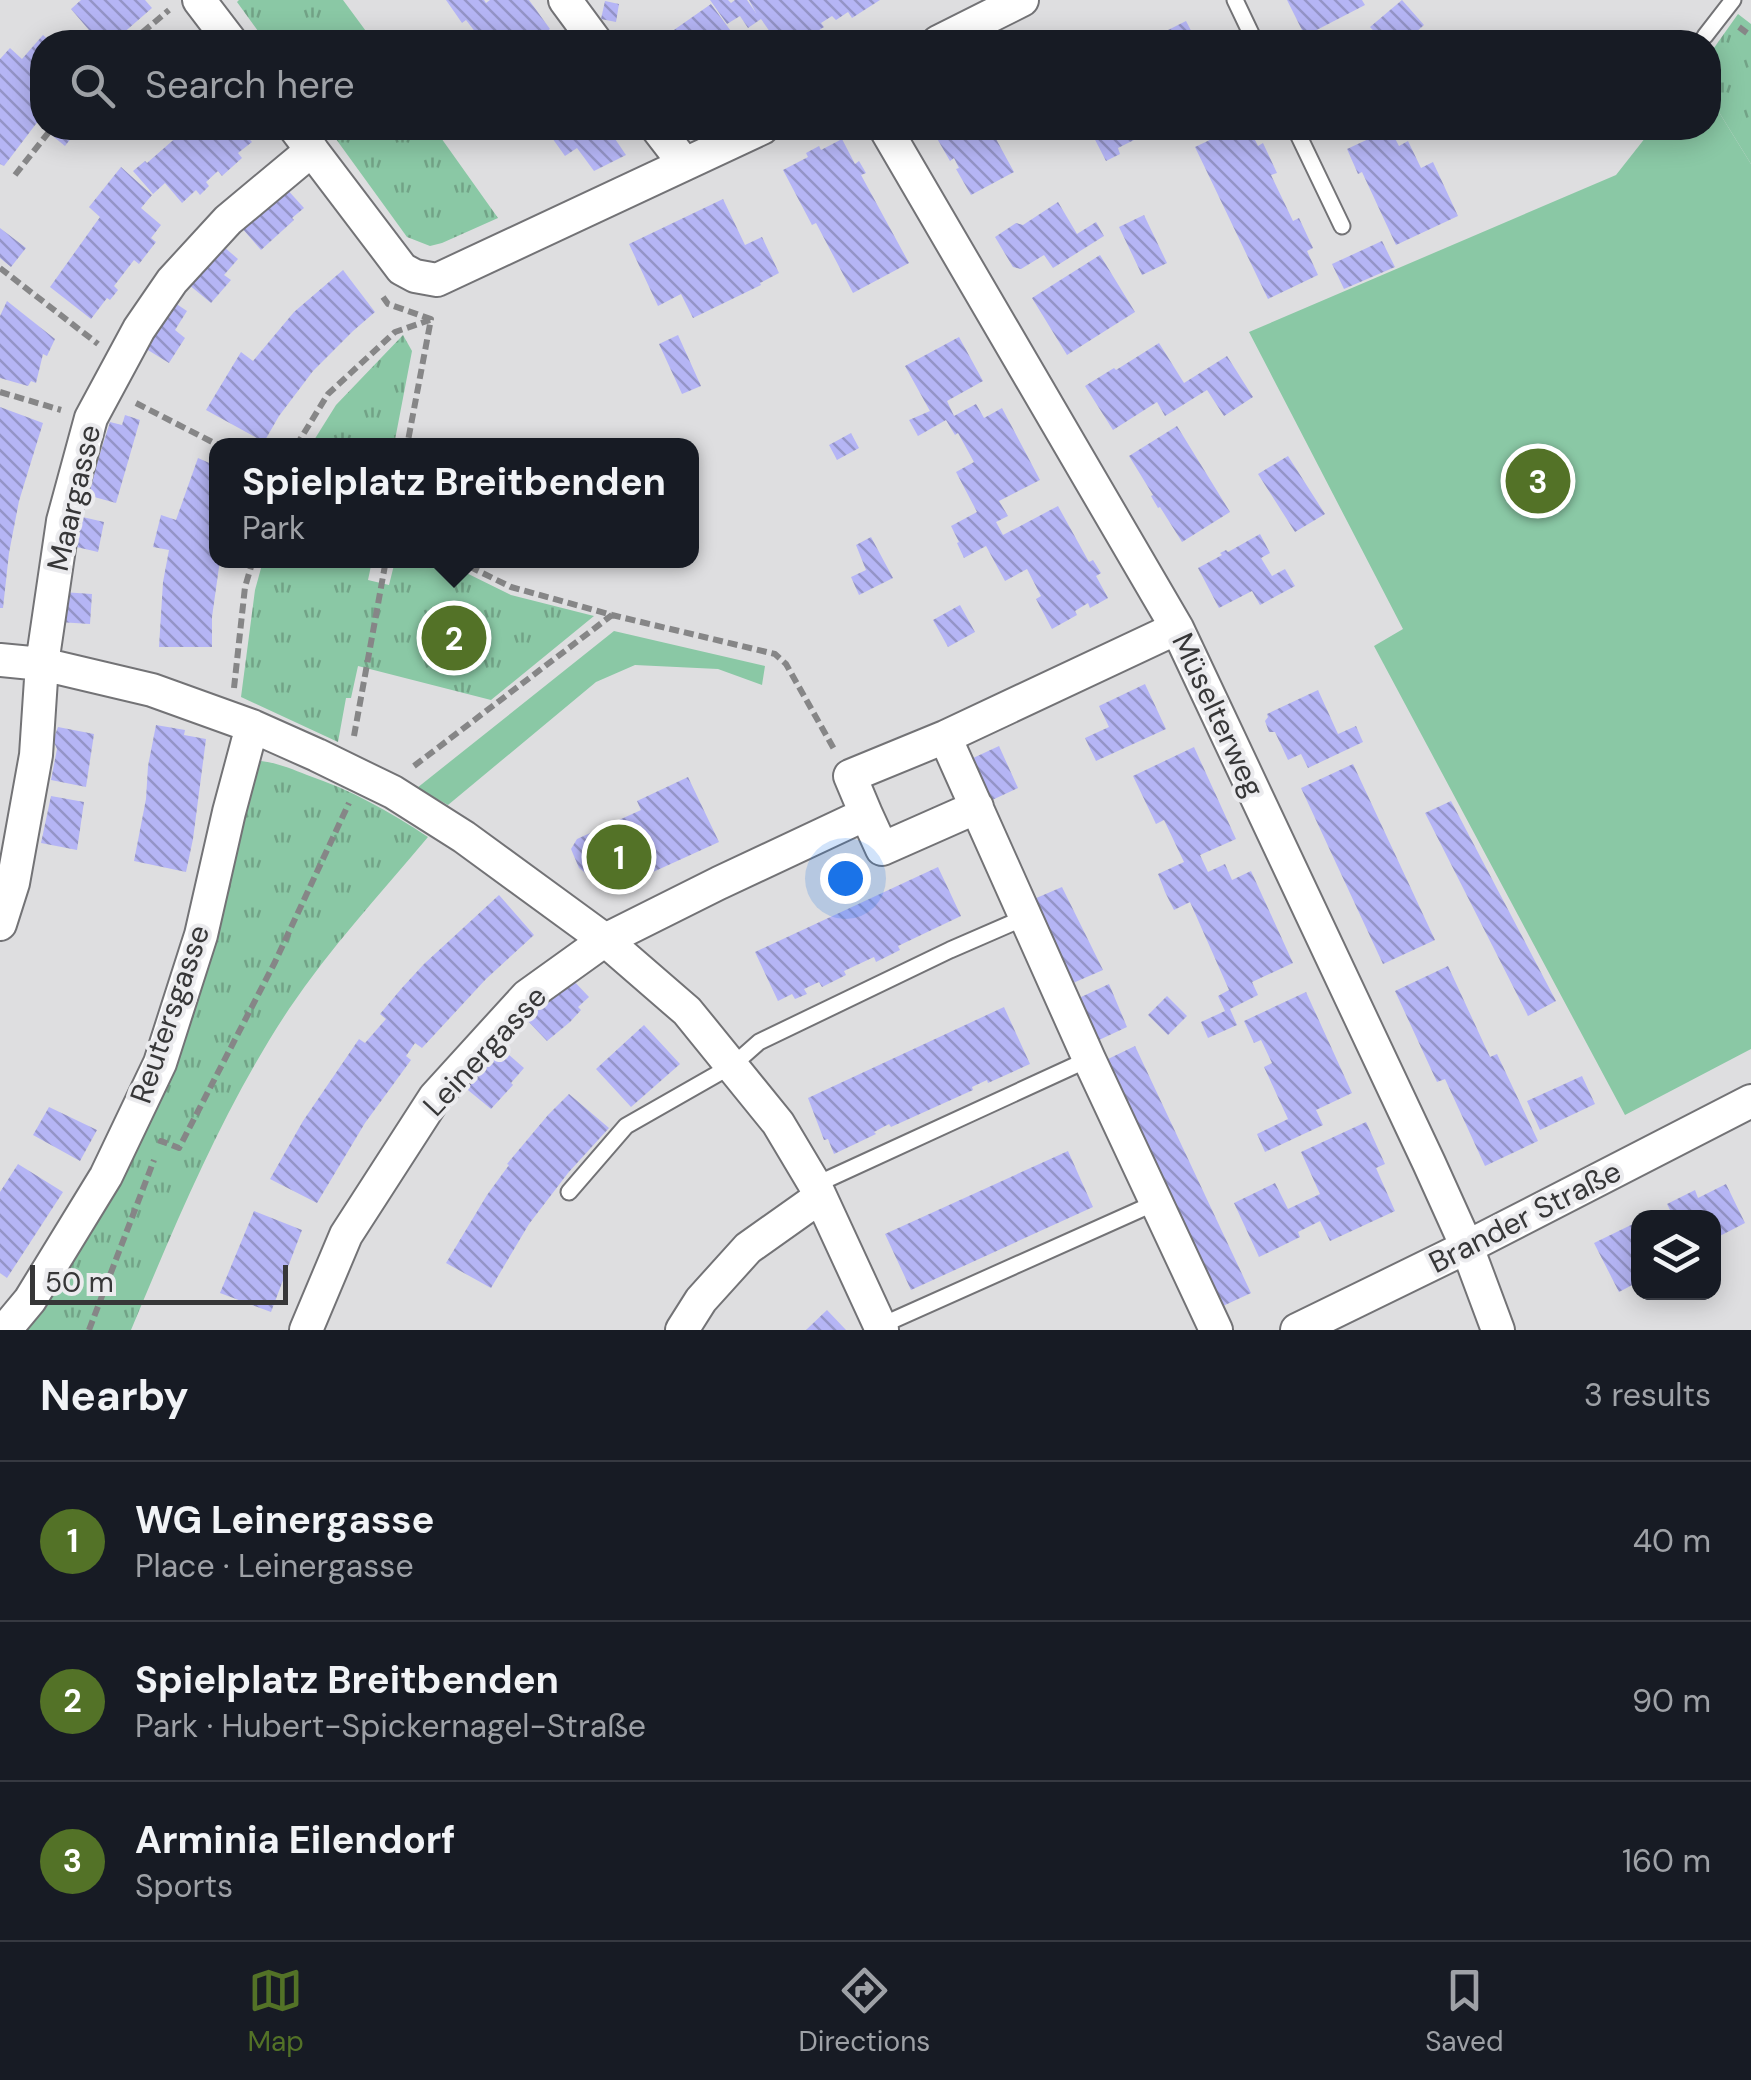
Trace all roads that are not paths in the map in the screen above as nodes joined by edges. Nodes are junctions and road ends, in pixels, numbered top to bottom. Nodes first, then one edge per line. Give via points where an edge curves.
1 (565, 0) edge
2 (1022, 0) edge
3 (1235, 0) edge
4 (1733, 0) edge
5 (184, 5) edge
6 (216, 30) edge
7 (587, 30) edge
8 (962, 30) edge
9 (1249, 30) edge
10 (1710, 30) edge
11 (302, 140) edge
12 (304, 140) edge
13 (667, 140) edge
14 (736, 140) edge
15 (892, 140) edge
16 (1301, 140) edge
17 (684, 164) junction
18 (1342, 226) dead end
19 (1177, 628) junction
20 (0, 660) edge
21 (42, 664) junction
22 (241, 722) junction
23 (946, 737) junction
24 (977, 808) junction
25 (866, 814) junction
26 (1026, 918) junction
27 (0, 924) edge
28 (606, 940) junction
29 (1089, 1059) junction
30 (733, 1065) junction
31 (1751, 1101) edge
32 (570, 1192) dead end
33 (818, 1192) junction
34 (1157, 1202) junction
35 (1468, 1247) junction
36 (881, 1328) edge
37 (4, 1330) edge
38 (306, 1330) edge
39 (682, 1330) edge
40 (1216, 1330) edge
41 (1297, 1330) edge
42 (1498, 1330) edge

1 - 7 street
2 - 8 street
3 - 9 lane
4 - 10 lane
5 - 6 street
11 - 21 street, Maargasse via 172,281 91,418 63,521
12 - 17 street via 402,269 438,280
13 - 17 street
14 - 17 street
15 - 19 street, Müselterweg
16 - 18 lane
19 - 23 street
19 - 35 street, Müselterweg
20 - 21 street
21 - 22 street via 152,690
21 - 27 street, Maargasse via 36,755
22 - 28 street via 393,792
22 - 37 street, Reutersgasse via 201,935 160,1063 106,1176 30,1300
23 - 24 street
23 - 25 street via 850,776
24 - 25 street via 882,848
24 - 26 street
25 - 28 street, Leinergasse
26 - 29 street
26 - 30 lane via 758,1042
28 - 30 street via 687,1010
28 - 38 street, Leinergasse via 527,996 435,1097 346,1235
29 - 33 lane
29 - 34 street
30 - 32 lane via 626,1126
30 - 33 street via 778,1122
31 - 35 street, Brander Straße
33 - 36 street
33 - 39 street via 748,1248
34 - 36 lane
34 - 40 street
35 - 41 street, Brander Straße
35 - 42 street, Müselterweg

